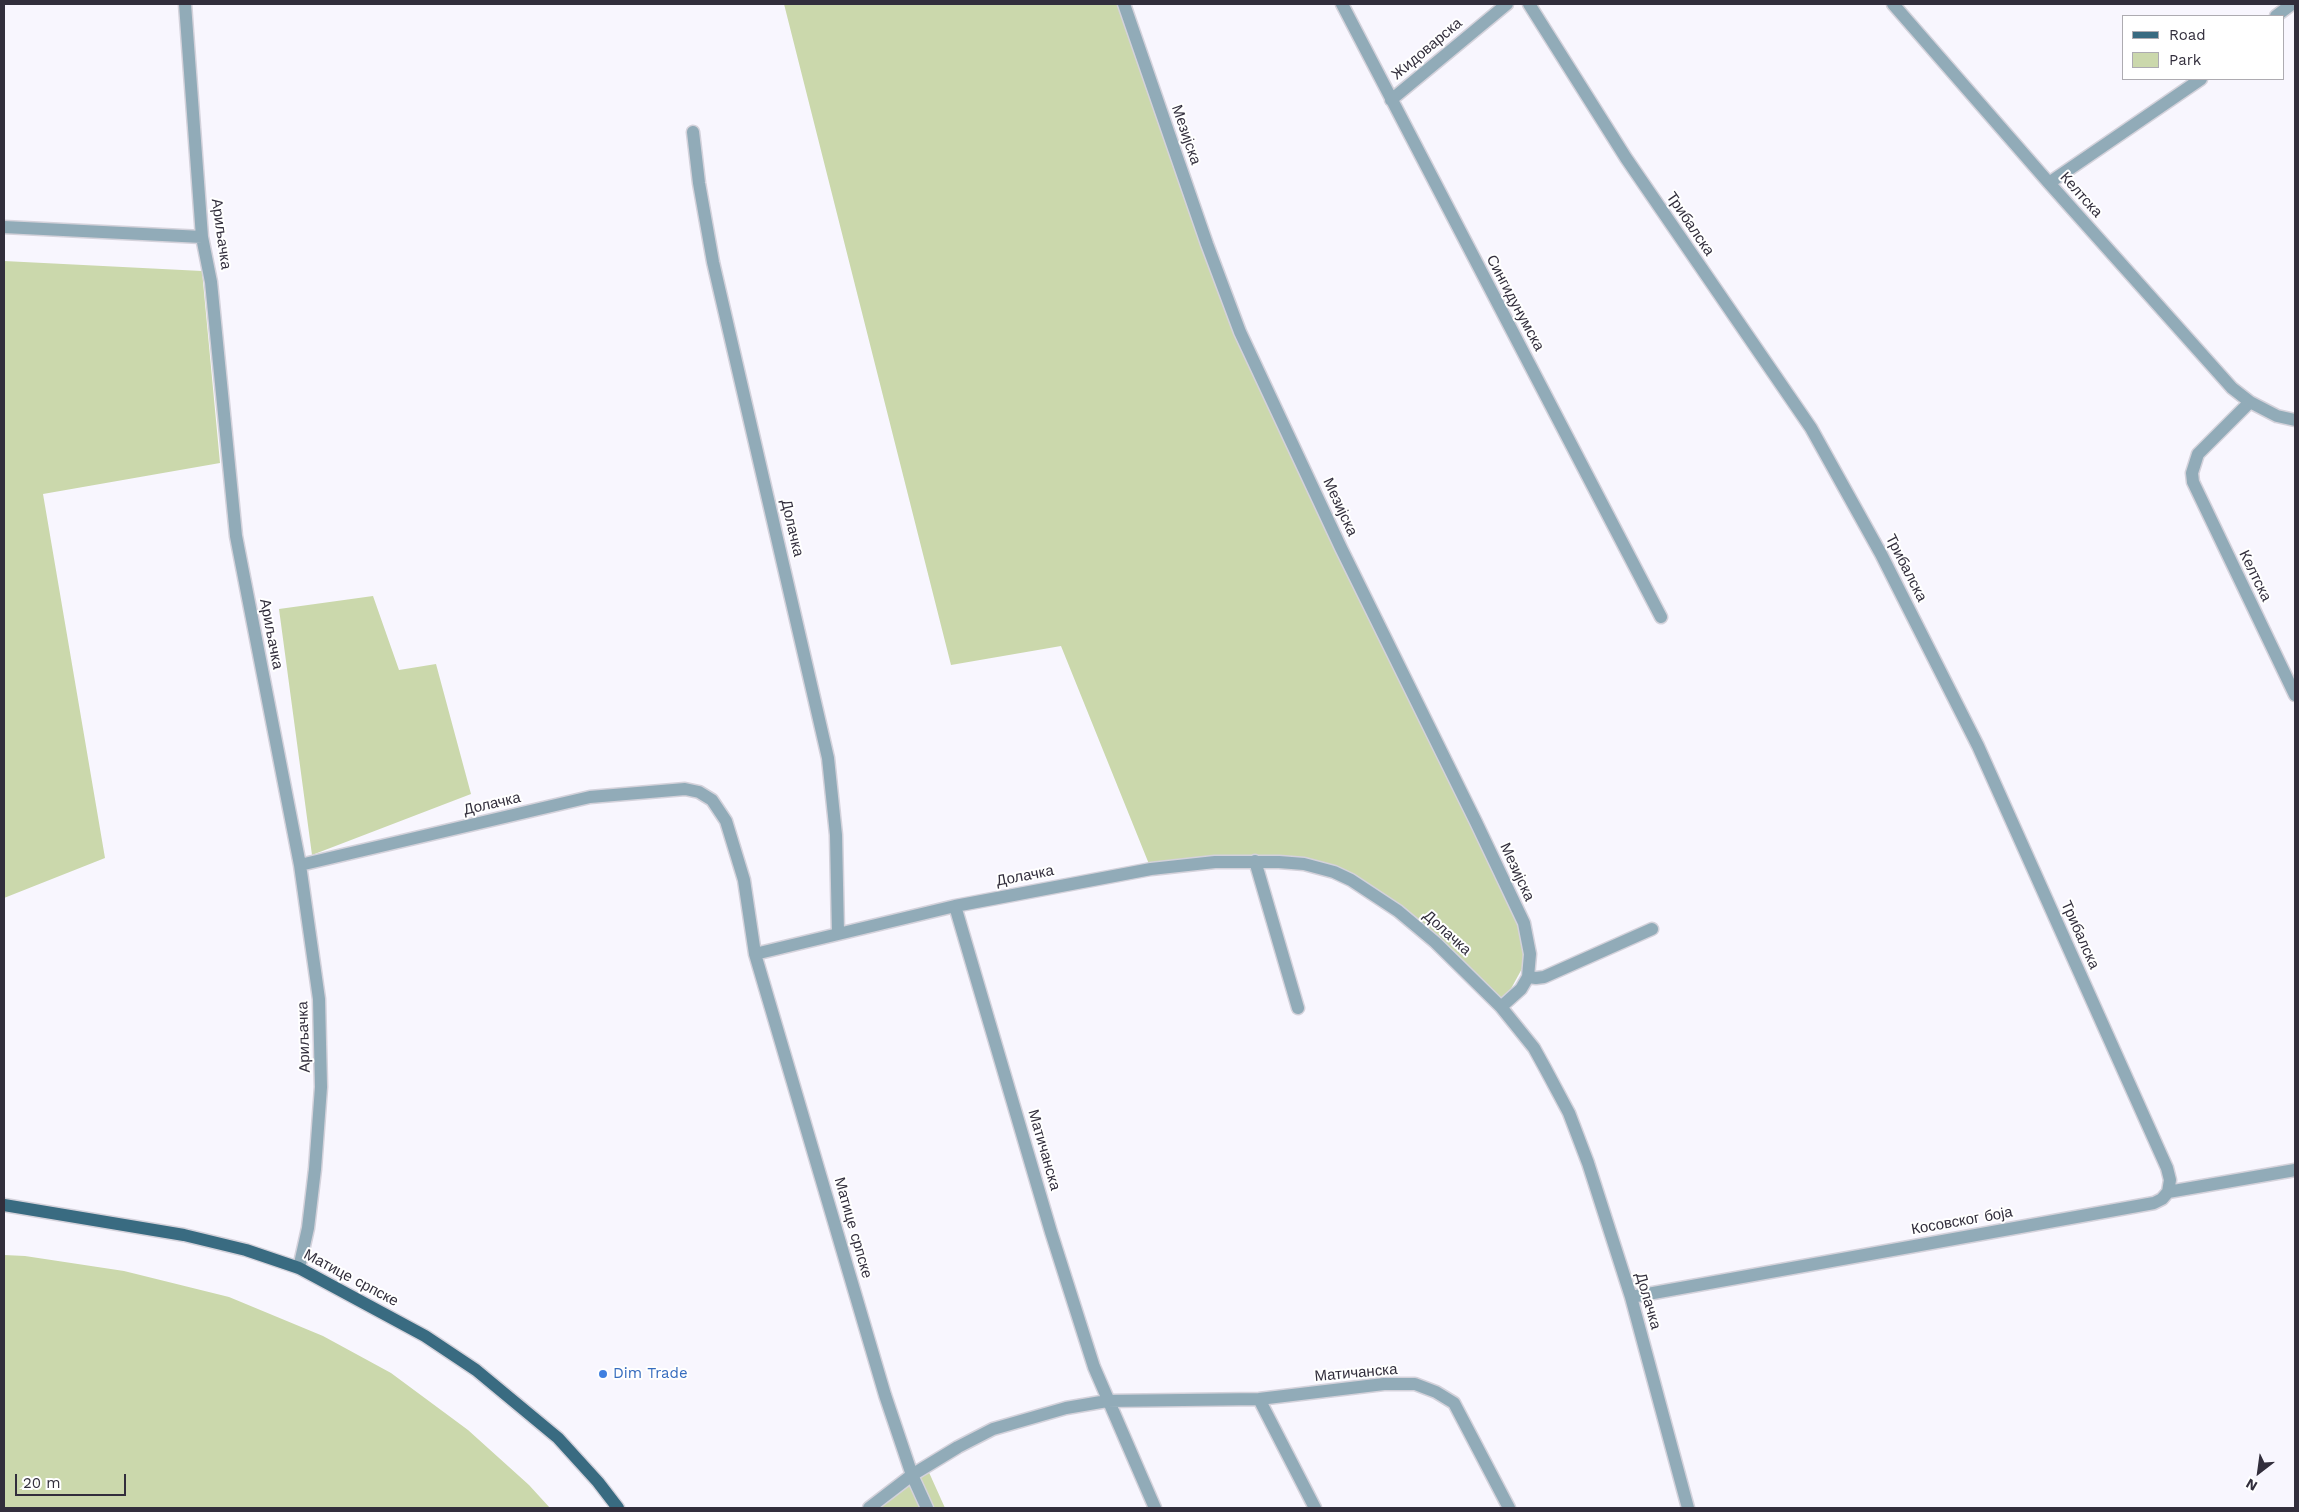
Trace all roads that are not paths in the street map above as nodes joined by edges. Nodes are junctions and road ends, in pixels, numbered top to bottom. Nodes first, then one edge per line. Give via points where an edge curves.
1 (185, 4) edge
2 (1124, 4) edge
3 (1342, 4) edge
4 (1507, 4) edge
5 (1529, 4) edge
6 (1893, 4) edge
7 (2292, 4) edge
8 (2277, 15) edge
9 (2199, 80) edge
10 (1391, 100) junction
11 (693, 132) dead end
12 (2049, 183) junction
13 (4, 227) edge
14 (202, 237) junction
15 (2250, 402) junction
16 (2295, 420) edge
17 (1661, 617) dead end
18 (2295, 695) edge
19 (1255, 861) junction
20 (300, 865) junction
21 (954, 906) junction
22 (1652, 929) dead end
23 (838, 933) junction
24 (755, 954) junction
25 (1528, 977) junction
26 (1501, 1007) junction
27 (1298, 1008) dead end
28 (2295, 1170) edge
29 (2168, 1192) junction
30 (4, 1205) edge
31 (299, 1268) junction
32 (1631, 1297) junction
33 (1258, 1400) junction
34 (1108, 1401) junction
35 (912, 1474) junction
36 (618, 1508) edge
37 (869, 1508) edge
38 (927, 1508) edge
39 (1155, 1508) edge
40 (1316, 1508) edge
41 (1509, 1508) edge
42 (1688, 1508) edge

1 - 14 street, Ариљачка
2 - 25 street, Мезијска via 1240,332 1341,548 1524,923 1530,954
3 - 10 street, Сингидунумска
4 - 10 street, Жидоварска
5 - 29 street, Трибалска via 1626,158 1810,428 1881,554 1978,746 2167,1168
6 - 12 street, Келтска
7 - 8 street
9 - 12 street
10 - 17 street, Сингидунумска
11 - 23 street, Долачка via 713,262 828,758 836,835
12 - 15 street, Келтска via 2232,388
13 - 14 street
14 - 20 street, Ариљачка via 211,282 236,536
15 - 16 street, Келтска via 2277,416
15 - 18 street, Келтска via 2198,454 2192,473 2193,482
19 - 21 street, Долачка via 1151,869
19 - 26 street, Долачка via 1304,864 1351,880 1398,911 1435,942
19 - 27 street
20 - 24 street, Долачка via 590,797 685,789 712,800 726,821 744,880
20 - 31 street, Ариљачка via 319,1000 322,1086 308,1228
21 - 23 street, Долачка
21 - 34 street, Матичанска via 1051,1232
22 - 25 street via 1544,977
23 - 24 street, Долачка
24 - 35 street, Матице српске via 885,1396
25 - 26 street via 1521,989
26 - 32 street, Долачка via 1534,1048 1568,1113 1588,1163
28 - 29 street, Косовског боја
29 - 32 street, Косовског боја via 2154,1203
30 - 31 main road, Матице српске via 184,1235 246,1250
31 - 36 main road, Матице српске via 425,1336 476,1370 558,1438
32 - 42 street, Долачка
33 - 34 street, Матичанска
33 - 40 street
33 - 41 street, Матичанска via 1384,1384 1415,1384 1436,1392 1454,1403
34 - 35 street, Матичанска via 1066,1408 993,1429
34 - 39 street, Матичанска
35 - 37 street, Матичанска
35 - 38 street, Матице српске

